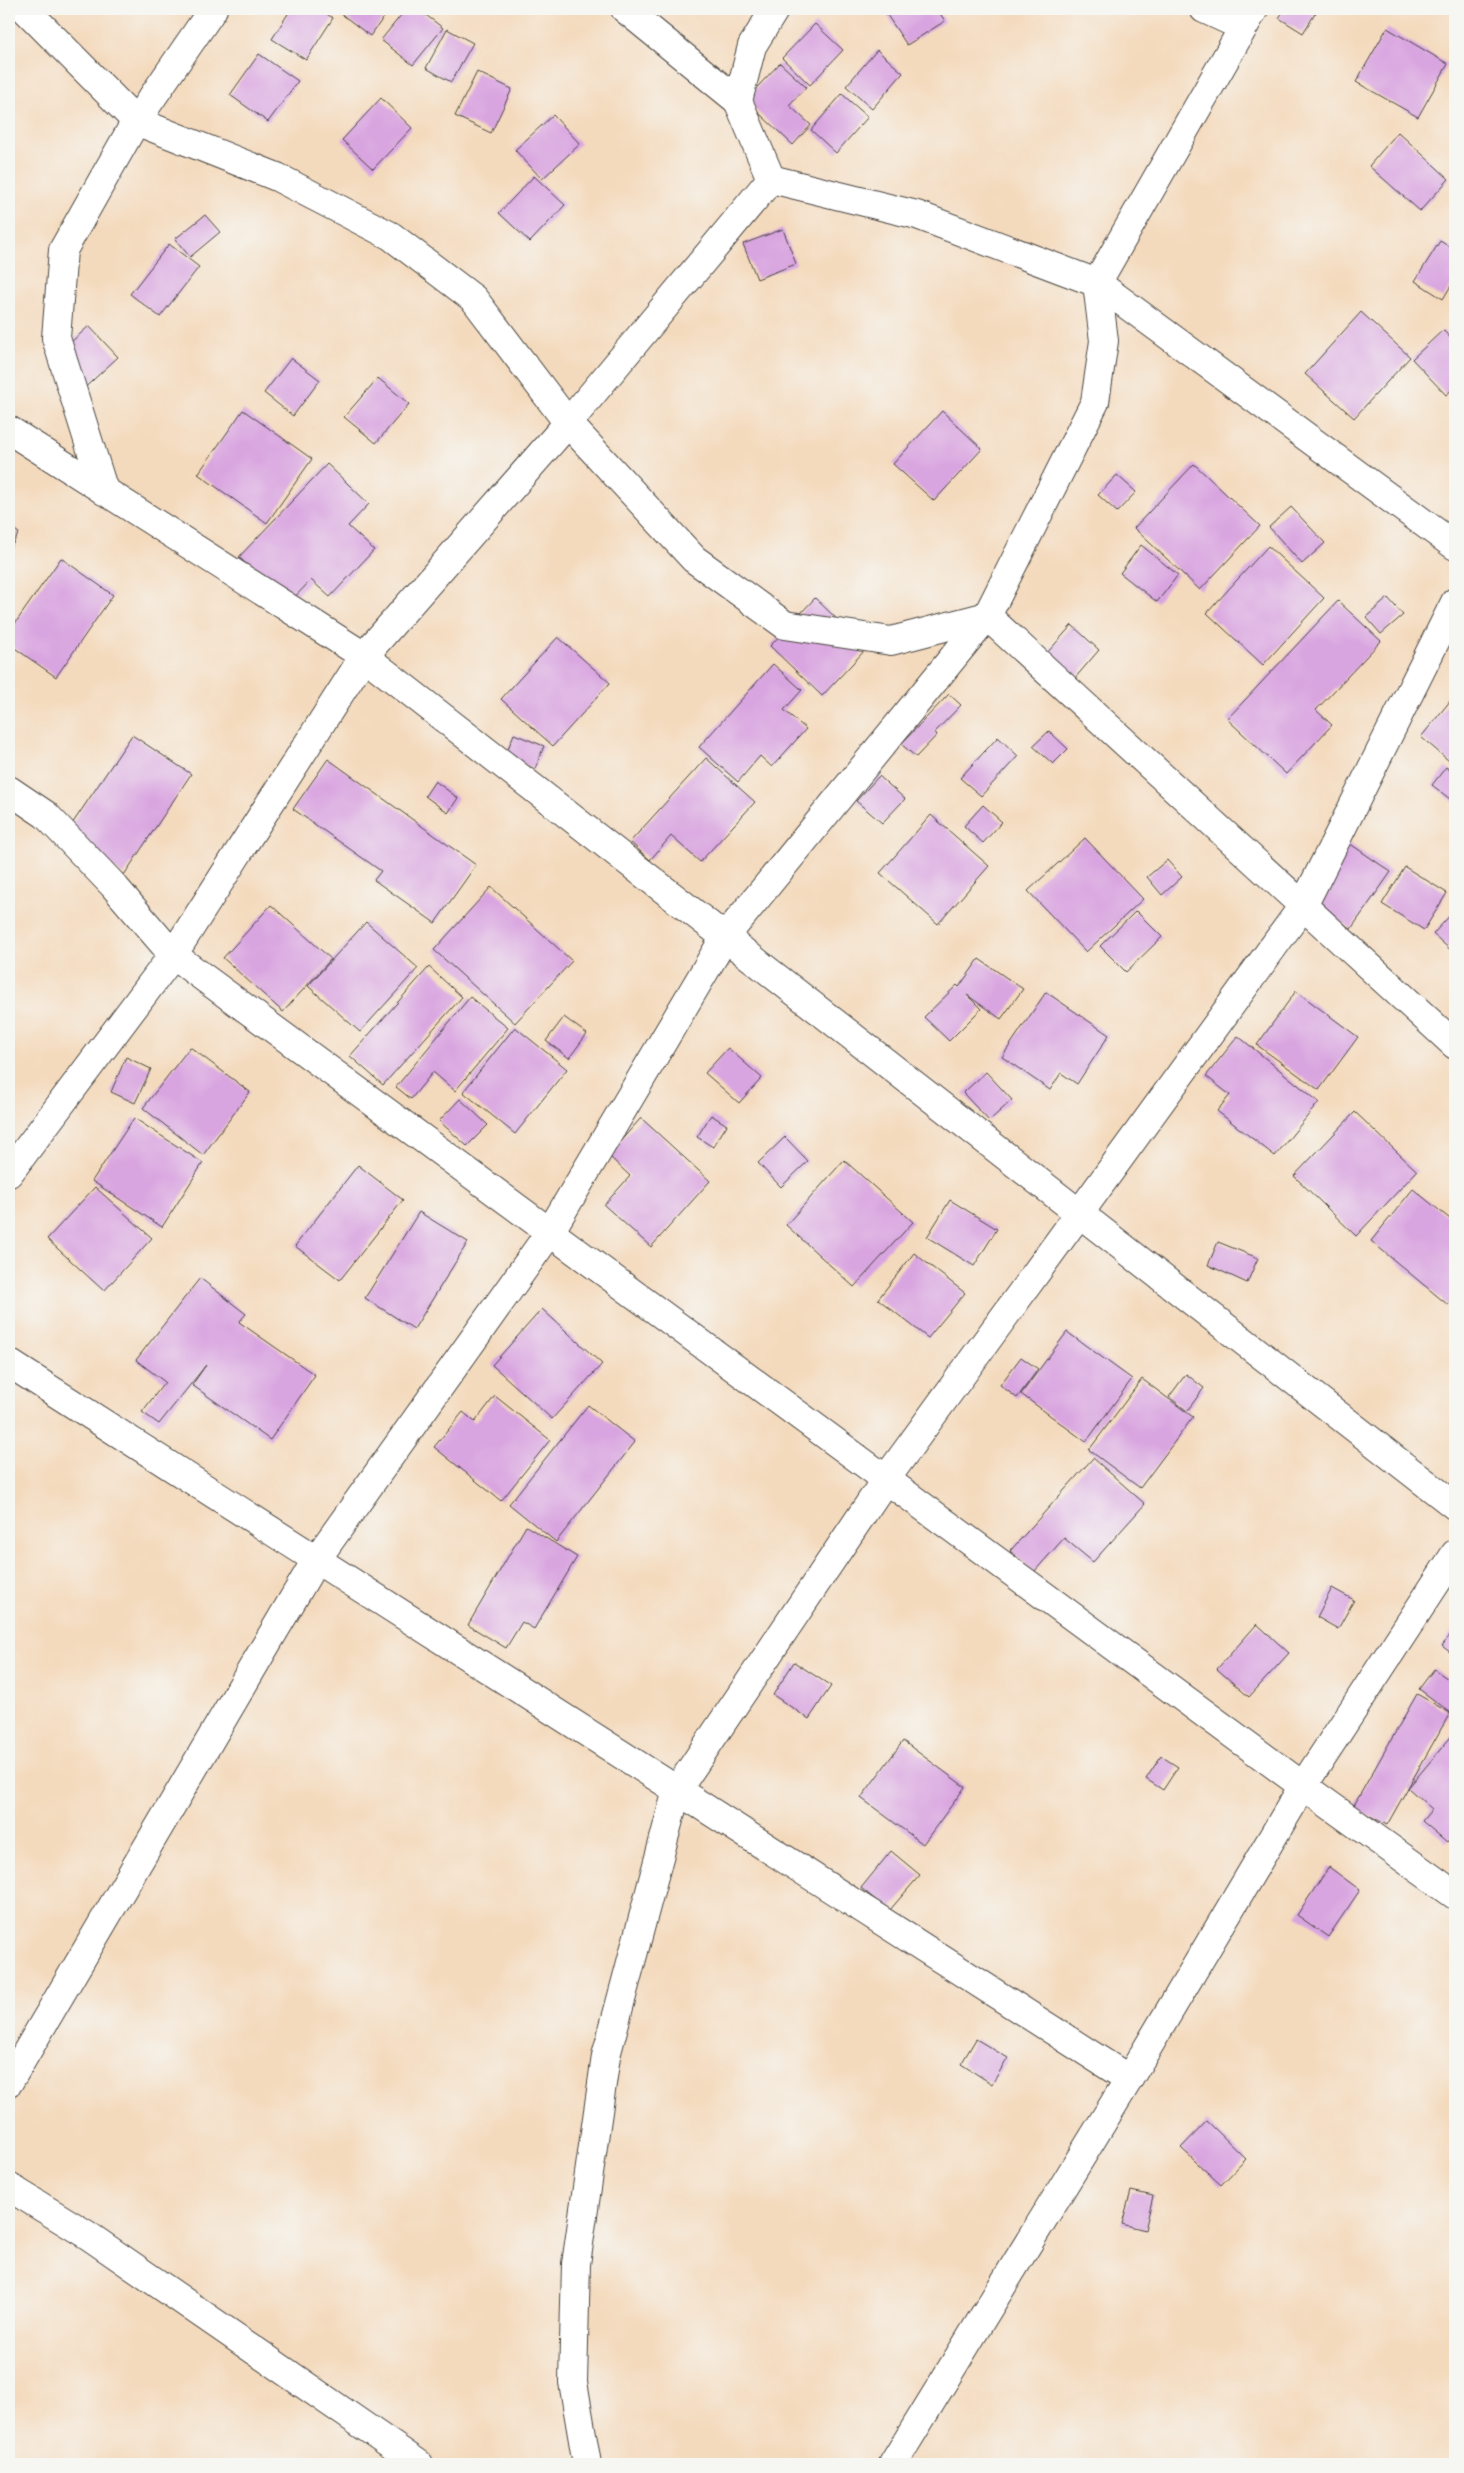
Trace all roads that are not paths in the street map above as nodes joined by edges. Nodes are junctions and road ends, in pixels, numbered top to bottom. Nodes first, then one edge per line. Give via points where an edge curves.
1 (25, 9) edge
2 (213, 9) edge
3 (625, 9) edge
4 (775, 9) edge
5 (1204, 9) edge
6 (1248, 18) edge
7 (738, 101) junction
8 (136, 121) junction
9 (771, 179) junction
10 (1097, 283) junction
11 (568, 423) junction
12 (9, 430) edge
13 (104, 491) junction
14 (1455, 546) edge
15 (1455, 602) edge
16 (987, 616) junction
17 (364, 656) junction
18 (9, 790) edge
19 (1303, 906) junction
20 (725, 937) junction
21 (173, 954) junction
22 (1455, 1046) edge
23 (9, 1173) edge
24 (1078, 1213) junction
25 (550, 1232) junction
26 (9, 1363) edge
27 (886, 1479) junction
28 (1455, 1506) edge
29 (1455, 1554) edge
30 (316, 1560) junction
31 (1303, 1786) junction
32 (677, 1790) junction
33 (1455, 1895) edge
34 (1129, 2079) junction
35 (9, 2082) edge
36 (9, 2187) edge
37 (419, 2464) edge
38 (587, 2464) edge
39 (893, 2464) edge

1 - 8 street
2 - 8 street
3 - 7 street
4 - 7 street via 752,46
5 - 6 street
6 - 10 street
7 - 9 street
8 - 11 street via 277,177 391,236 474,299
8 - 13 street via 63,250 56,338
9 - 10 street via 917,215
9 - 11 street
10 - 14 street
10 - 16 street via 1104,341 1095,402
11 - 16 street via 694,559 785,625 891,641
11 - 17 street
12 - 13 street
13 - 17 street
15 - 19 street
16 - 19 street
16 - 20 street
17 - 20 street
17 - 21 street
18 - 21 street via 46,815
19 - 22 street
19 - 24 street
20 - 24 street
20 - 25 street
21 - 23 street
21 - 25 street
24 - 27 street
24 - 28 street
25 - 27 street
25 - 30 street
26 - 30 street
27 - 31 street
27 - 32 street
29 - 31 street
30 - 32 street
30 - 35 street
31 - 33 street
31 - 34 street
32 - 34 street
32 - 38 street via 606,2056 576,2264 573,2382
34 - 39 street
36 - 37 street via 89,2236

